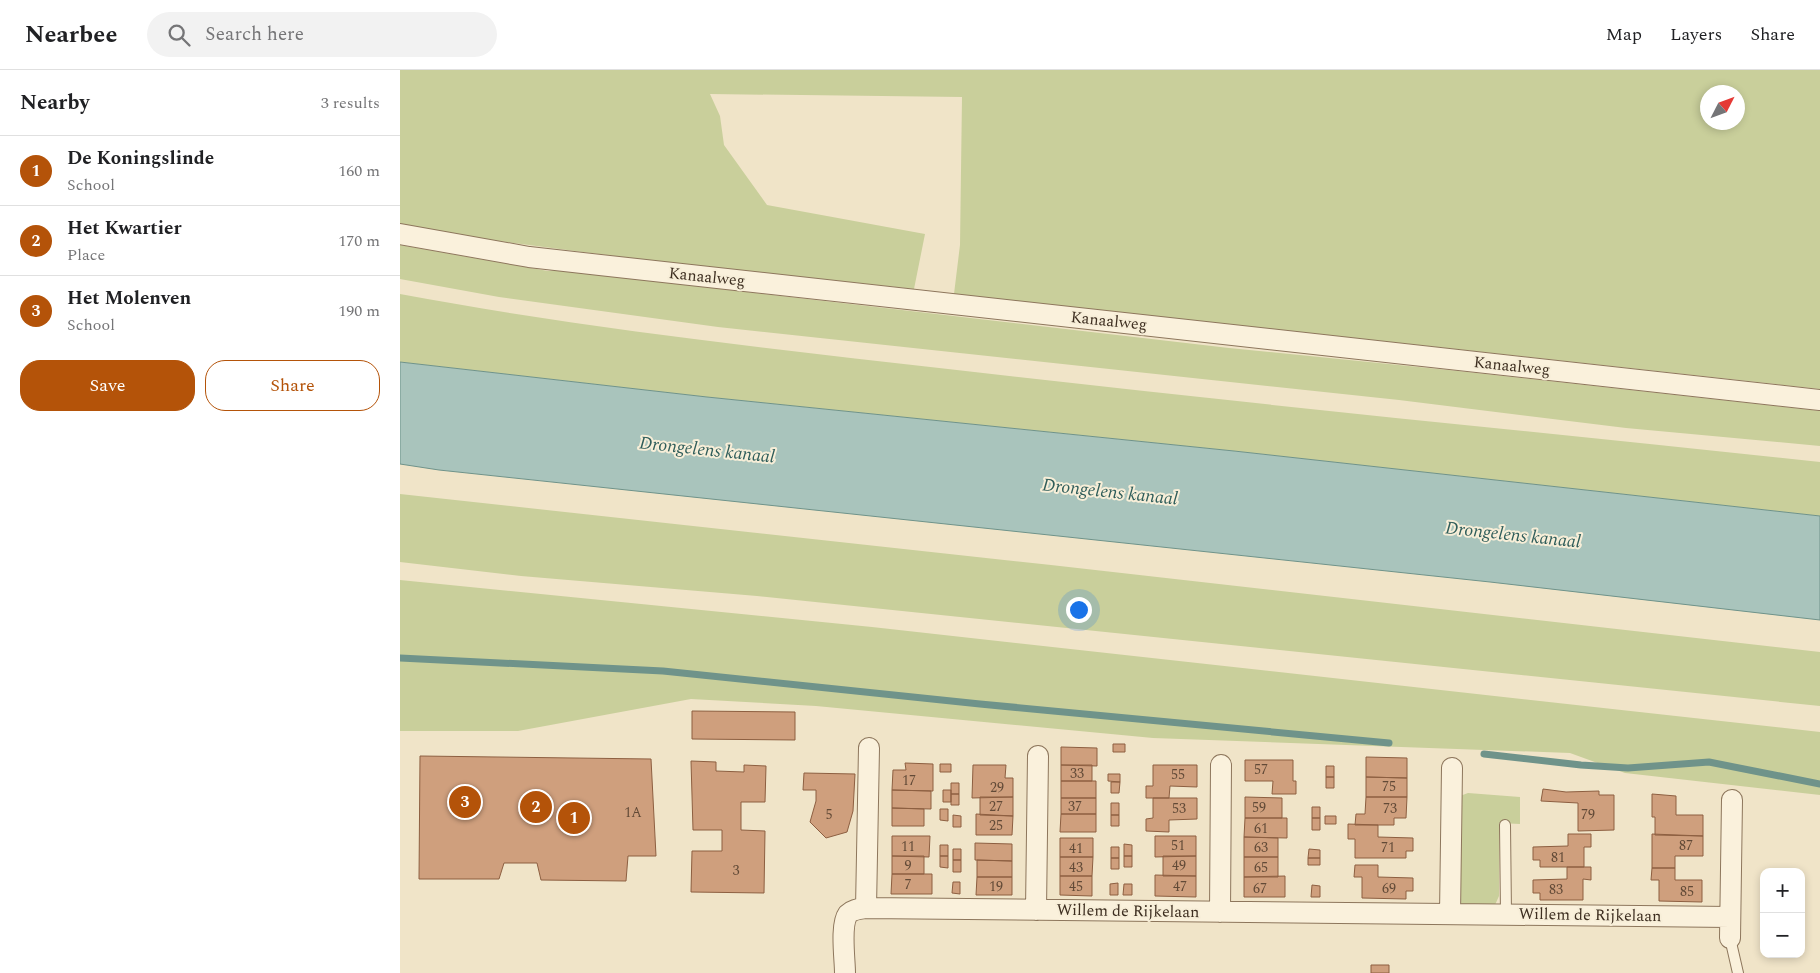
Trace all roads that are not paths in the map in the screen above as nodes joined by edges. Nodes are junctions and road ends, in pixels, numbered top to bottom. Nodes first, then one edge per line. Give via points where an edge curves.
1 (400, 234) edge
2 (1820, 400) edge
3 (869, 748) dead end
4 (1038, 756) dead end
5 (1221, 765) dead end
6 (1452, 768) dead end
7 (1732, 800) dead end
8 (1505, 826) dead end
9 (866, 908) junction
10 (1036, 910) junction
11 (1220, 912) junction
12 (1450, 914) junction
13 (1506, 914) junction
14 (1730, 917) junction
15 (1730, 938) joint
16 (845, 973) edge
17 (1738, 973) edge

1 - 2 street, Kanaalweg via 530,257
3 - 9 street
4 - 10 street, Willem de Rijkelaan
5 - 11 street, Willem de Rijkelaan
6 - 12 street
7 - 14 street
8 - 13 lane
9 - 10 street, Willem de Rijkelaan
9 - 16 street, Willem de Rijkelaan via 848,914 844,924
10 - 11 street, Willem de Rijkelaan
11 - 12 street, Willem de Rijkelaan
12 - 13 street, Willem de Rijkelaan
13 - 14 street, Willem de Rijkelaan
14 - 15 street
15 - 17 lane

